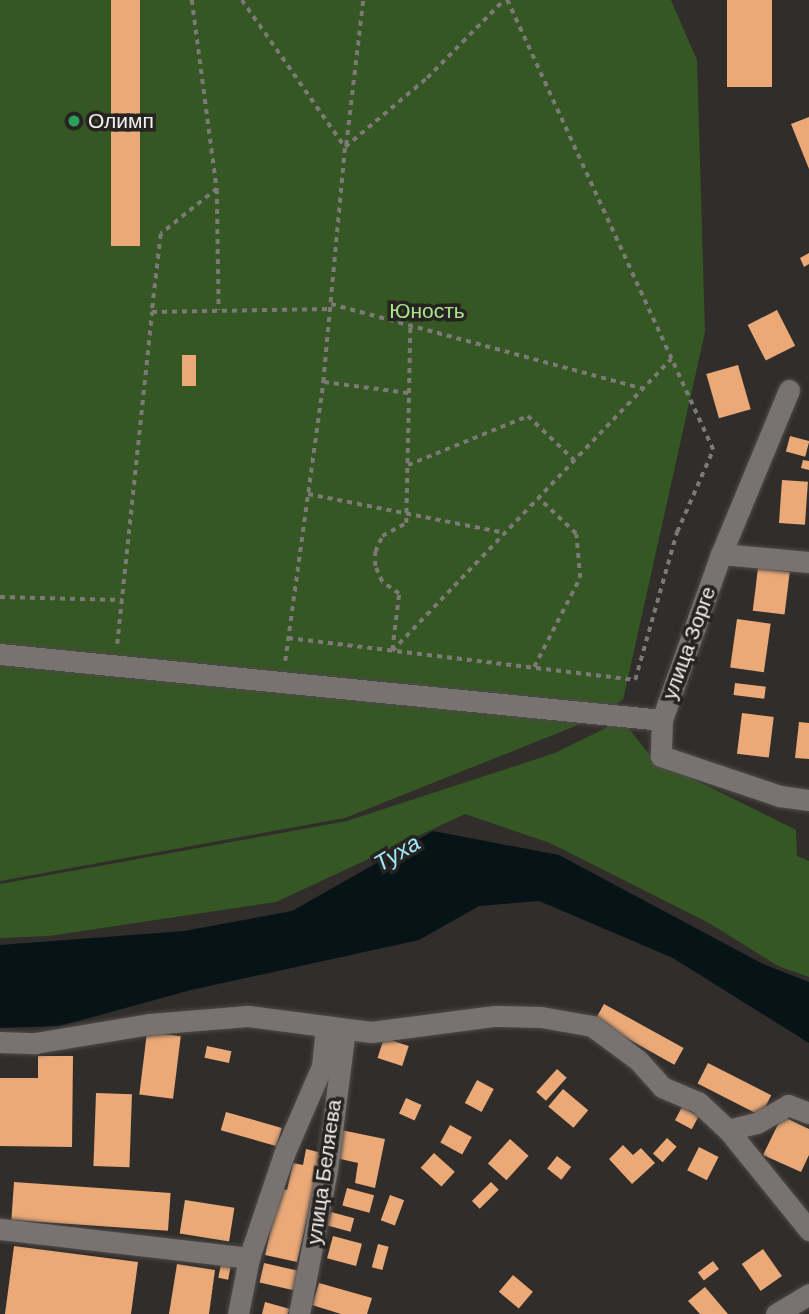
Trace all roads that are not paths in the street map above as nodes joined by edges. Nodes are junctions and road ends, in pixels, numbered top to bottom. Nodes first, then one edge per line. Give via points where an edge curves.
1 (789, 390) dead end
2 (721, 554) junction
3 (809, 562) edge
4 (0, 654) edge
5 (662, 720) junction
6 (809, 800) edge
7 (335, 1028) junction
8 (0, 1042) edge
9 (809, 1113) edge
10 (728, 1130) junction
11 (0, 1229) edge
12 (809, 1230) edge
13 (249, 1258) junction
14 (809, 1294) edge
15 (238, 1314) edge
16 (299, 1314) edge
17 (776, 1314) edge

1 - 2 street, улица Зорге
2 - 3 street
2 - 5 street, улица Зорге
4 - 5 street
5 - 6 street, улица Зорге via 661,756 780,796
7 - 8 street via 248,1016 150,1024 35,1043
7 - 10 street via 371,1032 495,1016 541,1017 592,1026 638,1060 662,1087 698,1102
7 - 13 street via 284,1154
7 - 16 street, улица Беляева via 327,1170
9 - 10 street via 788,1105 757,1123
10 - 12 street
11 - 13 street
13 - 15 street
14 - 17 street

